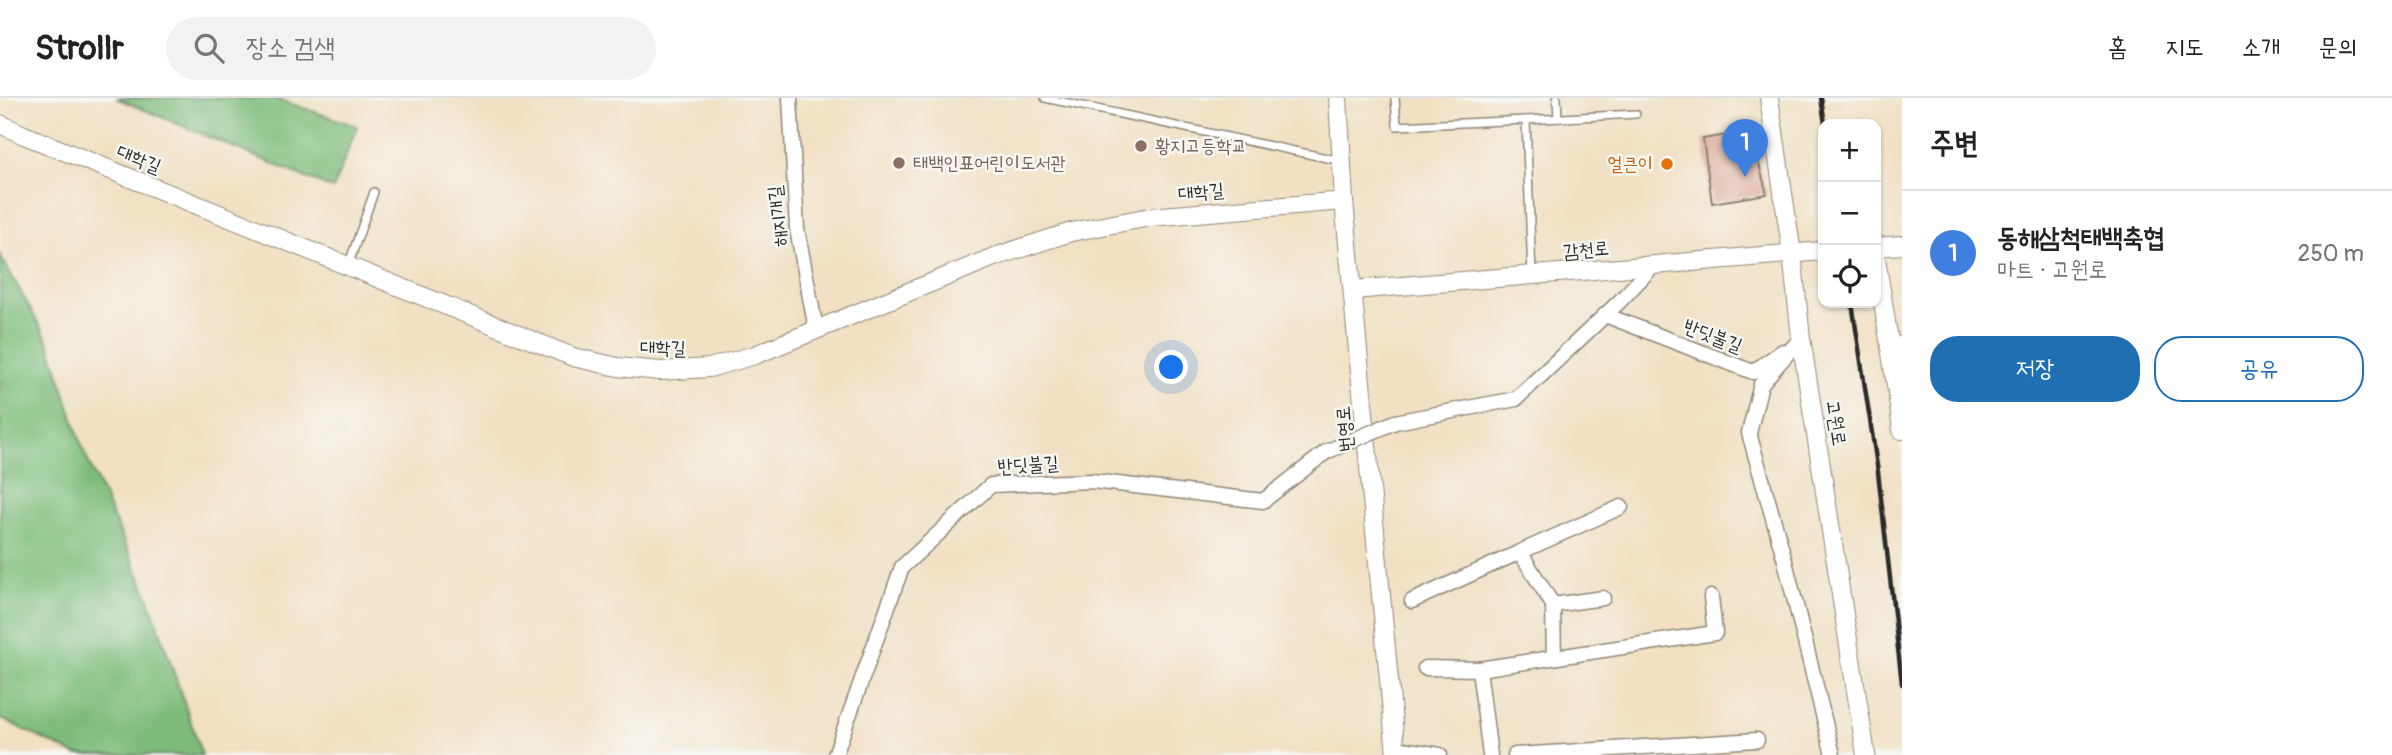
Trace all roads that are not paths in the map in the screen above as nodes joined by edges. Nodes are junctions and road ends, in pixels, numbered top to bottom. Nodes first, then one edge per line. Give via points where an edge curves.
1 (790, 98) edge
2 (1045, 98) edge
3 (1338, 98) edge
4 (1395, 98) edge
5 (1557, 98) edge
6 (1769, 98) edge
7 (1636, 114) dead end
8 (1558, 118) junction
9 (1526, 120) junction
10 (0, 124) edge
11 (1342, 161) junction
12 (374, 192) dead end
13 (1344, 201) junction
14 (1902, 245) edge
15 (1881, 247) edge
16 (1818, 252) edge
17 (1793, 254) junction
18 (1654, 265) junction
19 (348, 267) junction
20 (1532, 275) junction
21 (1353, 290) junction
22 (1881, 290) edge
23 (1605, 315) junction
24 (816, 329) junction
25 (1801, 338) junction
26 (1902, 345) edge
27 (1896, 385) junction
28 (1902, 430) edge
29 (1621, 507) dead end
30 (1520, 552) junction
31 (1711, 597) dead end
32 (1603, 598) dead end
33 (1412, 601) dead end
34 (1553, 605) junction
35 (1554, 658) junction
36 (1426, 668) dead end
37 (1479, 669) junction
38 (1757, 740) dead end
39 (1396, 751) edge
40 (835, 755) edge
41 (1440, 755) edge
42 (1490, 755) edge
43 (1515, 755) edge
44 (1833, 755) edge
45 (1866, 755) edge

1 - 24 street, 해지개길 via 797,229
2 - 11 lane
3 - 11 street, 번영로
4 - 9 lane via 1397,126
5 - 8 lane
6 - 17 street, 고원로
7 - 8 lane
8 - 9 lane
9 - 20 lane
10 - 19 street, 대학길
11 - 13 street, 번영로
12 - 19 lane
13 - 21 street, 번영로
13 - 24 street, 대학길 via 1150,217 1071,232 994,257
14 - 15 street
16 - 17 street, 감천로
17 - 18 street, 감천로
17 - 25 street, 고원로
18 - 20 street, 감천로
18 - 23 street
19 - 24 street, 대학길 via 573,357 618,367 660,372 709,368 755,355
20 - 21 street, 감천로
21 - 39 street, 번영로
22 - 27 street
23 - 25 street, 반딧불길 via 1753,372
23 - 40 street, 반딧불길, bridge via 1516,399 1395,422 1326,452 1263,501 1092,481 991,485 902,567
25 - 44 street via 1761,384 1749,433
25 - 45 street, 고원로
26 - 27 street
27 - 28 street
29 - 30 street
30 - 33 street
30 - 34 street
31 - 35 street via 1715,633
32 - 34 street
34 - 35 street
35 - 37 street
36 - 37 street
37 - 42 street
38 - 43 street
39 - 41 street

